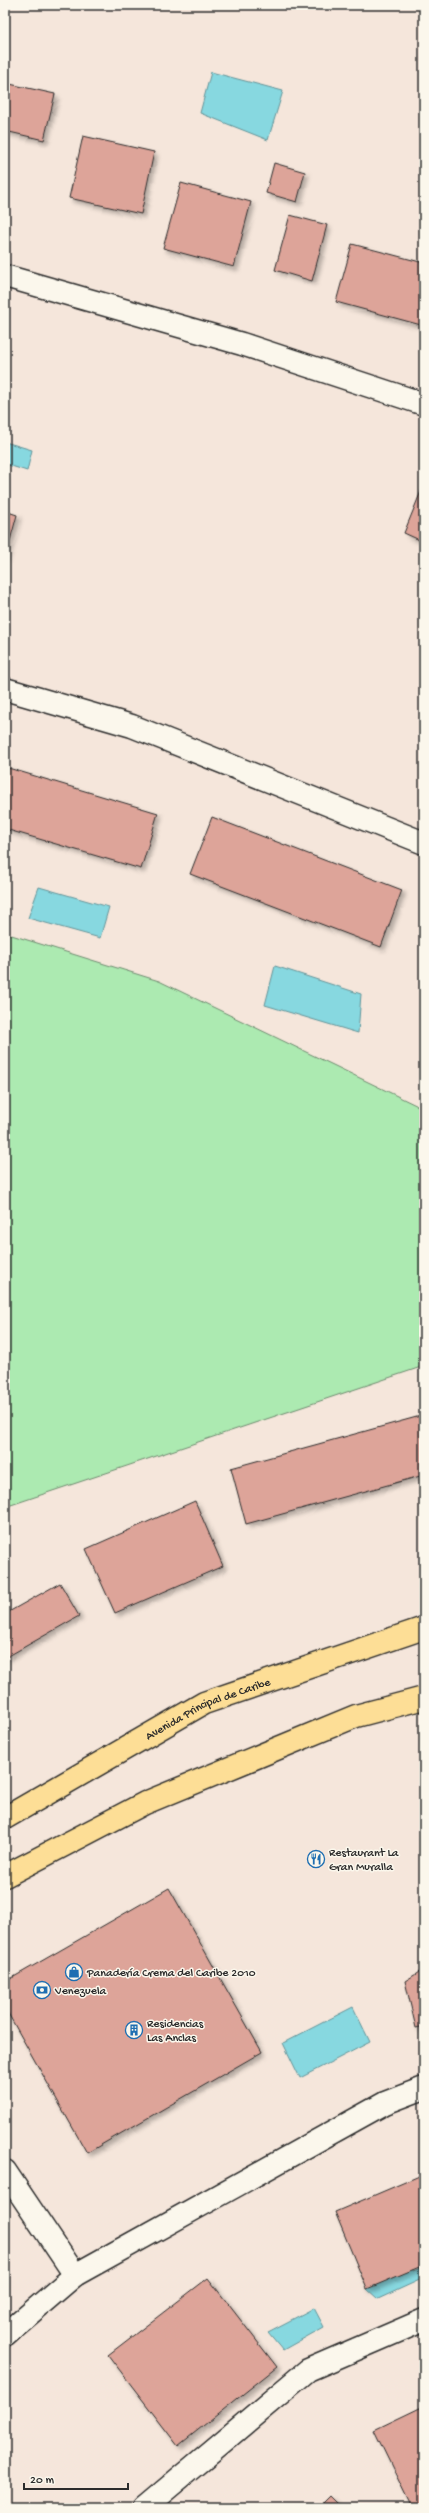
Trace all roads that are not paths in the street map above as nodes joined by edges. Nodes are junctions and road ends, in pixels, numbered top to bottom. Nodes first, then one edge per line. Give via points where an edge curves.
1 (5, 276) edge
2 (424, 404) edge
3 (5, 689) edge
4 (424, 843) edge
5 (424, 1628) edge
6 (424, 1698) edge
7 (5, 1818) edge
8 (5, 1876) edge
9 (424, 2088) edge
10 (5, 2171) edge
11 (75, 2274) junction
12 (424, 2320) edge
13 (5, 2335) edge
14 (144, 2508) edge

1 - 2 street via 242,344
3 - 4 street via 132,726
5 - 7 main road, Avenida Principal de Caribe via 204,1703
6 - 8 main road via 356,1716 145,1803
9 - 11 street via 385,2103
10 - 11 street
11 - 13 street
12 - 14 street via 308,2370

